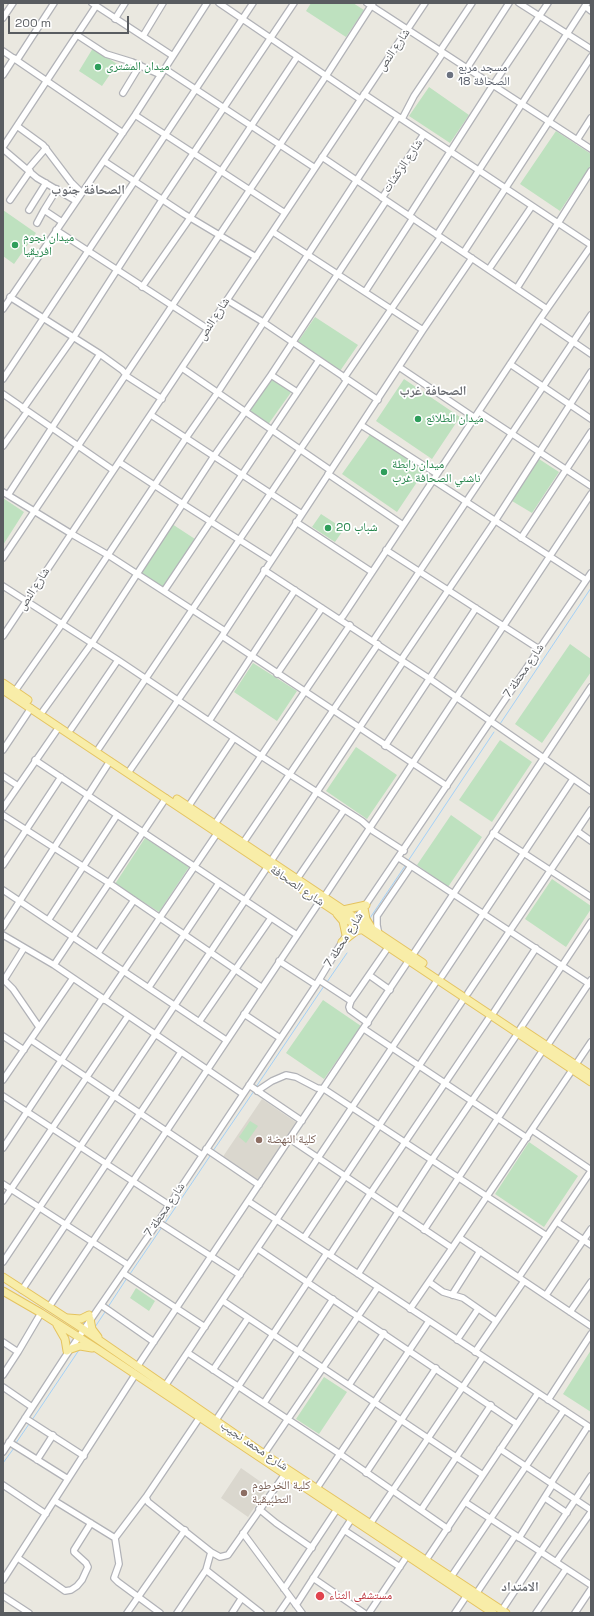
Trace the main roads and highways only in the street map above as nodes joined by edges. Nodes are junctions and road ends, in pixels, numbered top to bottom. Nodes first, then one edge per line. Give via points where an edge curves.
1 (4, 689) edge
2 (129, 771) junction
3 (270, 864) junction
4 (323, 901) junction
5 (342, 910) junction
6 (355, 921) junction
7 (364, 929) junction
8 (377, 934) junction
9 (346, 935) road end
10 (342, 942) road end
11 (411, 958) junction
12 (574, 1068) junction
13 (591, 1075) edge
14 (591, 1082) edge
15 (3, 1277) edge
16 (3, 1291) edge
17 (64, 1317) junction
18 (54, 1322) junction
19 (104, 1344) junction
20 (99, 1350) junction
21 (202, 1415) junction
22 (424, 1563) junction
23 (504, 1612) edge
24 (493, 1613) edge

1 - 2 main road, شارع الصحافة via 58,727
1 - 2 main road, شارع الصحافة via 15,691
2 - 3 main road, شارع الصحافة via 166,798
2 - 3 main road, شارع الصحافة via 215,824
3 - 4 main road, شارع الصحافة
3 - 4 main road, شارع الصحافة via 297,879
4 - 5 main road, شارع الصحافة
4 - 6 main road, شارع الصحافة
4 - 9 main road via 341,918
5 - 6 main road, شارع الصحافة
5 - 8 main road via 365,907 366,919
6 - 7 main road, شارع الصحافة
6 - 8 main road, شارع الصحافة
7 - 8 main road, شارع الصحافة
7 - 10 main road via 356,931
8 - 11 main road, شارع الصحافة
8 - 11 main road, شارع الصحافة via 389,946
11 - 12 main road, شارع الصحافة
12 - 13 main road, شارع الصحافة
12 - 14 main road, شارع الصحافة
15 - 17 main road, شارع محمد نجيب
16 - 18 main road, شارع محمد نجيب
17 - 19 main road, شارع محمد نجيب
17 - 19 main road via 90,1317 94,1332
18 - 20 main road, شارع محمد نجيب
18 - 20 main road via 65,1339 68,1352 82,1346
19 - 21 main road, شارع محمد نجيب
20 - 21 main road, شارع محمد نجيب
21 - 22 main road, شارع محمد نجيب via 285,1474 408,1556
21 - 22 main road, شارع محمد نجيب via 216,1420
22 - 23 main road, شارع محمد نجيب via 451,1577
22 - 24 main road, شارع محمد نجيب

